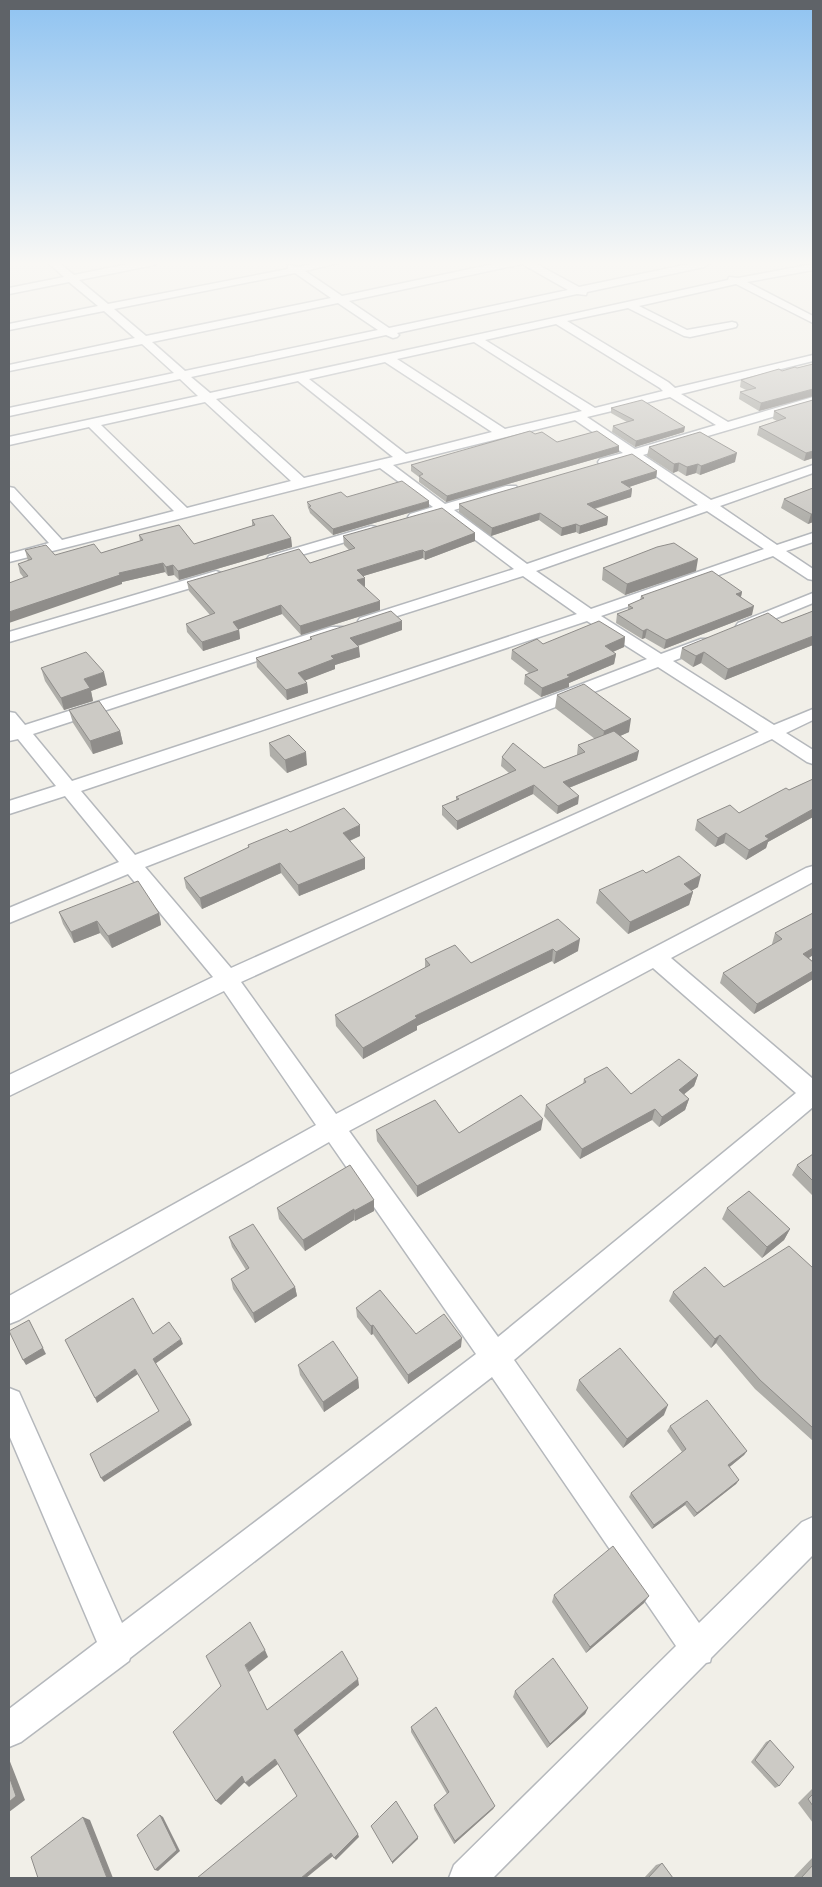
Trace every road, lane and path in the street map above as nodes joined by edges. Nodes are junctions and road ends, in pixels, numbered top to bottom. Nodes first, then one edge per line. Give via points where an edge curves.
1 (95, 350) edge
2 (156, 350) edge
3 (293, 350) edge
4 (420, 350) edge
5 (494, 350) edge
6 (607, 350) edge
7 (416, 351) joint
8 (386, 357) junction
9 (813, 358) edge
10 (9, 368) edge
11 (183, 374) junction
12 (300, 377) junction
13 (671, 392) junction
14 (207, 397) junction
15 (813, 401) edge
16 (9, 412) edge
17 (593, 412) junction
18 (577, 416) junction
19 (92, 423) junction
20 (726, 426) junction
21 (503, 434) junction
22 (9, 442) edge
23 (632, 454) junction
24 (403, 458) junction
25 (382, 463) junction
26 (594, 465) edge
27 (813, 469) edge
28 (301, 483) junction
29 (528, 484) edge
30 (9, 491) edge
31 (710, 506) junction
32 (442, 509) junction
33 (184, 513) junction
34 (405, 520) edge
35 (386, 526) edge
36 (813, 537) edge
37 (59, 545) junction
38 (775, 550) junction
39 (9, 558) edge
40 (263, 562) edge
41 (525, 570) junction
42 (226, 573) edge
43 (813, 576) edge
44 (813, 598) edge
45 (589, 614) junction
46 (9, 637) edge
47 (659, 661) junction
48 (813, 714) edge
49 (13, 728) edge
50 (773, 733) junction
51 (813, 758) edge
52 (68, 788) junction
53 (9, 808) edge
54 (132, 864) junction
55 (813, 873) edge
56 (9, 916) edge
57 (656, 958) junction
58 (227, 978) junction
59 (9, 1086) edge
60 (813, 1093) edge
61 (332, 1128) junction
62 (9, 1311) edge
63 (495, 1357) junction
64 (9, 1402) edge
65 (813, 1533) edge
66 (116, 1649) junction
67 (698, 1650) junction
68 (9, 1730) edge
69 (477, 1875) edge

1 - 10 street
2 - 11 street
3 - 11 street
4 - 7 street
5 - 17 street
6 - 13 street
7 - 8 street
8 - 12 street
8 - 21 street
9 - 13 street
11 - 14 street
11 - 16 street
12 - 14 street
12 - 24 street
13 - 17 street
13 - 20 street
14 - 19 street
14 - 28 street
15 - 20 street
17 - 18 street
18 - 21 street
18 - 23 street
19 - 22 street
19 - 33 street
20 - 23 street
21 - 24 street
23 - 26 street
23 - 31 street
24 - 25 street
25 - 28 street
25 - 32 street
27 - 31 street
28 - 33 street
29 - 32 street
30 - 37 street
31 - 38 street
31 - 41 street
32 - 34 street
32 - 41 street
33 - 37 street
35 - 40 street
36 - 38 street
37 - 39 street
38 - 43 street
38 - 45 street
41 - 45 street
41 - 49 street
42 - 46 street
44 - 47 street
45 - 47 street
45 - 52 street
47 - 50 street
47 - 54 street
48 - 50 street
49 - 52 street
50 - 51 street
50 - 58 street
52 - 53 street
52 - 54 street
54 - 56 street
54 - 58 street
55 - 57 street
57 - 60 street
57 - 61 street
58 - 59 street
58 - 61 street
60 - 63 street
61 - 62 street
61 - 63 street
63 - 66 street
63 - 67 street
64 - 66 street
65 - 67 street
66 - 68 street
67 - 69 street

